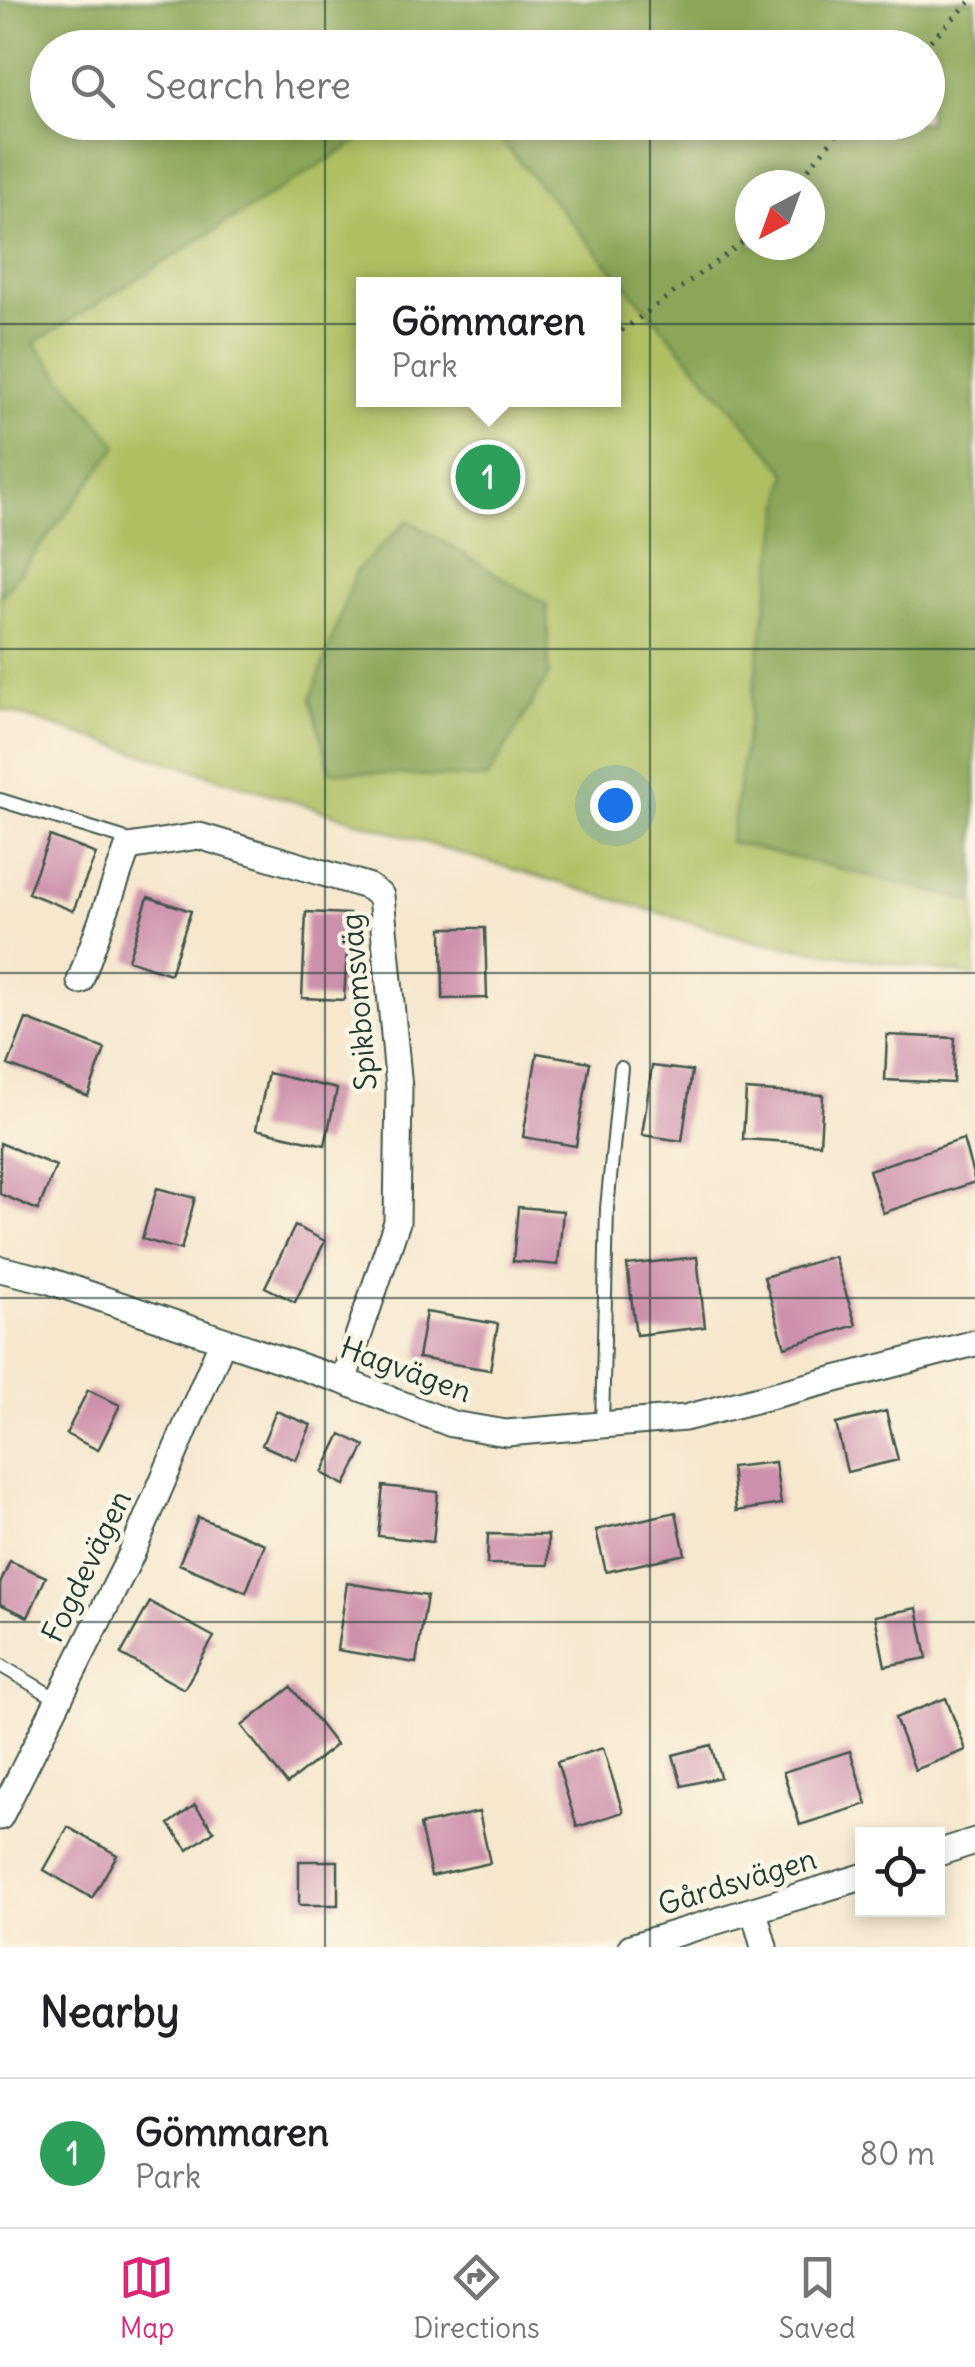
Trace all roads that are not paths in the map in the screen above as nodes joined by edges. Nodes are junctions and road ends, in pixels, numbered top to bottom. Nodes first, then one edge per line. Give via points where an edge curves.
1 (0, 800) edge
2 (128, 847) junction
3 (80, 981) dead end
4 (621, 1068) dead end
5 (0, 1269) edge
6 (223, 1340) junction
7 (975, 1343) edge
8 (342, 1381) junction
9 (602, 1428) junction
10 (0, 1664) edge
11 (57, 1700) junction
12 (0, 1818) edge
13 (975, 1842) edge
14 (945, 1851) edge
15 (855, 1879) edge
16 (754, 1912) junction
17 (630, 1947) edge
18 (764, 1947) edge

1 - 2 lane via 123,838
2 - 3 street
2 - 8 street, Spikbomsväg via 199,836 367,886 381,896 399,1088 397,1222
4 - 9 lane via 607,1208
5 - 6 street, Hagvägen
6 - 8 street, Hagvägen
6 - 11 street, Fogdevägen via 131,1555
7 - 9 street, Hagvägen via 685,1418
8 - 9 street, Hagvägen via 452,1424 506,1434
10 - 11 lane
11 - 12 street, Fogdevägen
13 - 14 street
15 - 16 street, Gårdsvägen
16 - 17 street, Gårdsvägen
16 - 18 street

